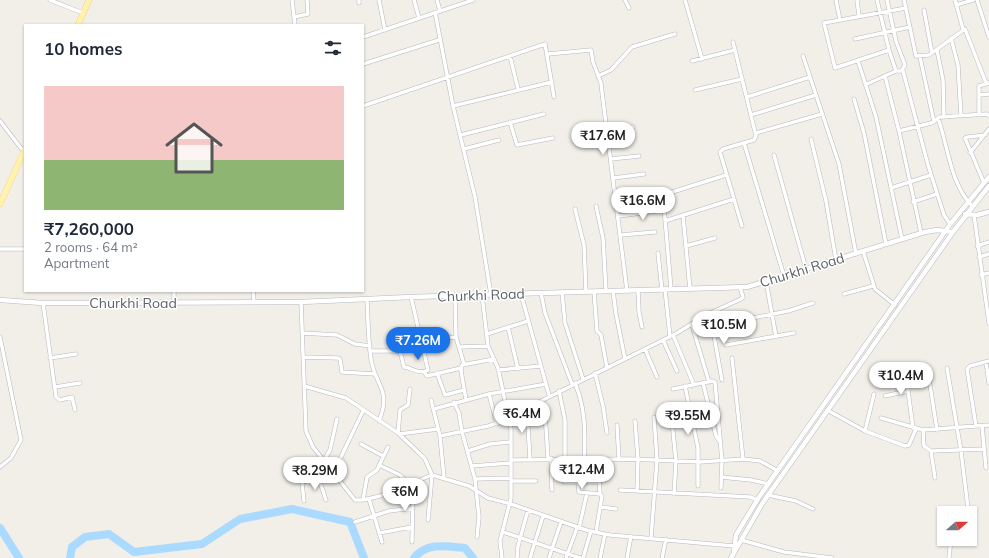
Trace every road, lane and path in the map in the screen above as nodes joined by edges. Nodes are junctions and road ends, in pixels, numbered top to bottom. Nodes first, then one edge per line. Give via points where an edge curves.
1 (50, 0) edge
2 (89, 0) edge
3 (292, 0) edge
4 (307, 0) edge
5 (379, 0) edge
6 (414, 0) edge
7 (437, 0) edge
8 (473, 0) edge
9 (625, 0) edge
10 (685, 0) edge
11 (836, 0) edge
12 (857, 0) edge
13 (877, 0) edge
14 (888, 0) edge
15 (904, 0) edge
16 (955, 0) edge
17 (973, 0) edge
18 (977, 0) edge
19 (463, 2) edge
20 (956, 5) junction
21 (629, 8) dead end
22 (906, 8) junction
23 (924, 10) dead end
24 (440, 11) junction
25 (890, 11) junction
26 (435, 12) junction
27 (83, 13) junction
28 (880, 13) junction
29 (294, 16) junction
30 (860, 16) junction
31 (419, 18) junction
32 (840, 20) junction
33 (78, 24) edge
34 (295, 24) edge
35 (910, 27) junction
36 (963, 29) junction
37 (386, 30) junction
38 (894, 31) junction
39 (885, 33) junction
40 (676, 34) dead end
41 (364, 37) edge
42 (989, 37) edge
43 (951, 38) junction
44 (439, 40) junction
45 (855, 40) dead end
46 (733, 42) dead end
47 (735, 50) junction
48 (889, 50) junction
49 (936, 50) junction
50 (932, 53) junction
51 (548, 54) junction
52 (510, 56) junction
53 (803, 56) dead end
54 (920, 57) junction
55 (702, 59) junction
56 (692, 61) dead end
57 (858, 61) junction
58 (364, 64) edge
59 (902, 70) junction
60 (896, 71) junction
61 (598, 76) junction
62 (885, 76) junction
63 (810, 77) junction
64 (447, 79) junction
65 (742, 79) junction
66 (552, 82) junction
67 (987, 83) edge
68 (867, 84) junction
69 (518, 89) junction
70 (694, 90) dead end
71 (989, 94) edge
72 (816, 95) junction
73 (978, 95) junction
74 (554, 97) dead end
75 (747, 97) junction
76 (854, 99) dead end
77 (364, 106) edge
78 (453, 106) junction
79 (544, 114) dead end
80 (822, 114) junction
81 (979, 114) junction
82 (751, 115) junction
83 (961, 116) junction
84 (989, 116) edge
85 (944, 117) junction
86 (938, 118) junction
87 (0, 121) edge
88 (510, 122) junction
89 (934, 122) junction
90 (633, 127) dead end
91 (918, 127) junction
92 (989, 129) edge
93 (608, 131) junction
94 (899, 131) junction
95 (756, 134) junction
96 (461, 135) junction
97 (985, 135) junction
98 (553, 138) dead end
99 (499, 140) dead end
100 (811, 140) dead end
101 (744, 143) junction
102 (464, 149) junction
103 (24, 150) edge
104 (970, 153) junction
105 (774, 155) dead end
106 (638, 156) dead end
107 (612, 159) junction
108 (644, 174) dead end
109 (726, 174) junction
110 (931, 175) junction
111 (989, 177) edge
112 (614, 178) junction
113 (909, 182) junction
114 (984, 183) junction
115 (989, 186) edge
116 (891, 188) junction
117 (649, 192) dead end
118 (2, 193) edge
119 (937, 194) junction
120 (617, 197) junction
121 (734, 199) junction
122 (968, 201) junction
123 (914, 202) junction
124 (0, 204) edge
125 (596, 206) dead end
126 (972, 206) junction
127 (575, 209) dead end
128 (664, 210) junction
129 (959, 212) junction
130 (989, 212) edge
131 (966, 214) junction
132 (974, 215) junction
133 (619, 216) junction
134 (683, 216) junction
135 (665, 221) junction
136 (950, 224) junction
137 (742, 226) dead end
138 (946, 230) junction
139 (654, 232) dead end
140 (953, 232) junction
141 (921, 233) junction
142 (621, 235) junction
143 (715, 238) dead end
144 (902, 239) junction
145 (989, 242) edge
146 (886, 244) junction
147 (686, 246) junction
148 (977, 246) junction
149 (24, 248) edge
150 (0, 249) edge
151 (863, 251) junction
152 (658, 253) dead end
153 (856, 254) junction
154 (989, 254) edge
155 (979, 257) junction
156 (836, 260) junction
157 (806, 269) junction
158 (989, 273) edge
159 (981, 275) junction
160 (784, 276) junction
161 (766, 281) junction
162 (873, 286) junction
163 (740, 287) junction
164 (664, 289) junction
165 (671, 289) junction
166 (690, 289) junction
167 (627, 290) junction
168 (638, 290) junction
169 (606, 291) junction
170 (613, 291) junction
171 (174, 292) edge
172 (253, 292) edge
173 (562, 292) junction
174 (586, 292) junction
175 (594, 292) junction
176 (989, 292) edge
177 (541, 293) junction
178 (984, 293) junction
179 (521, 294) junction
180 (844, 294) dead end
181 (482, 295) junction
182 (491, 295) junction
183 (455, 296) junction
184 (411, 297) junction
185 (367, 299) junction
186 (0, 300) edge
187 (254, 302) junction
188 (301, 302) junction
189 (43, 303) junction
190 (174, 303) junction
191 (813, 303) dead end
192 (895, 305) junction
193 (988, 312) edge
194 (710, 314) junction
195 (772, 314) junction
196 (528, 321) junction
197 (989, 323) edge
198 (723, 324) dead end
199 (692, 325) junction
200 (642, 326) dead end
201 (508, 327) junction
202 (302, 333) junction
203 (794, 333) dead end
204 (487, 334) junction
205 (671, 336) junction
206 (0, 337) edge
207 (456, 337) junction
208 (776, 337) junction
209 (663, 340) junction
210 (421, 341) junction
211 (726, 345) dead end
212 (370, 346) junction
213 (488, 346) junction
214 (459, 347) junction
215 (646, 349) junction
216 (370, 351) junction
217 (76, 354) dead end
218 (303, 357) junction
219 (50, 358) junction
220 (732, 358) dead end
221 (494, 359) junction
222 (625, 359) junction
223 (987, 362) edge
224 (462, 366) junction
225 (541, 366) junction
226 (607, 368) junction
227 (947, 368) dead end
228 (518, 369) junction
229 (498, 370) junction
230 (677, 371) dead end
231 (424, 372) junction
232 (928, 372) dead end
233 (437, 373) junction
234 (595, 373) junction
235 (375, 374) junction
236 (915, 376) dead end
237 (657, 377) dead end
238 (583, 379) junction
239 (722, 380) dead end
240 (709, 382) junction
241 (80, 383) dead end
242 (573, 383) junction
243 (703, 383) junction
244 (989, 383) edge
245 (546, 384) junction
246 (694, 385) junction
247 (304, 386) junction
248 (685, 386) junction
249 (55, 388) junction
250 (410, 389) dead end
251 (674, 389) dead end
252 (464, 390) junction
253 (558, 391) junction
254 (908, 391) junction
255 (502, 392) junction
256 (489, 394) junction
257 (874, 394) dead end
258 (448, 395) junction
259 (549, 395) junction
260 (885, 396) dead end
261 (431, 400) dead end
262 (466, 400) junction
263 (453, 403) junction
264 (527, 408) junction
265 (434, 409) junction
266 (75, 410) dead end
267 (827, 410) junction
268 (363, 411) junction
269 (671, 412) dead end
270 (545, 413) dead end
271 (654, 417) dead end
272 (337, 418) dead end
273 (510, 418) junction
274 (881, 418) dead end
275 (379, 421) junction
276 (635, 421) dead end
277 (497, 424) junction
278 (617, 425) dead end
279 (989, 425) edge
280 (976, 426) junction
281 (982, 426) junction
282 (438, 429) junction
283 (914, 429) junction
284 (958, 429) junction
285 (924, 430) junction
286 (937, 430) junction
287 (865, 431) junction
288 (462, 432) junction
289 (607, 433) dead end
290 (399, 434) junction
291 (440, 436) junction
292 (511, 442) junction
293 (720, 442) junction
294 (361, 444) dead end
295 (388, 446) dead end
296 (984, 449) junction
297 (468, 451) junction
298 (931, 451) junction
299 (961, 451) junction
300 (383, 456) junction
301 (550, 458) junction
302 (565, 458) junction
303 (530, 459) junction
304 (584, 459) junction
305 (598, 459) junction
306 (619, 459) junction
307 (638, 459) junction
308 (743, 459) junction
309 (324, 460) junction
310 (657, 460) junction
311 (676, 461) junction
312 (722, 461) junction
313 (511, 462) junction
314 (700, 462) junction
315 (379, 465) junction
316 (472, 466) junction
317 (0, 467) edge
318 (331, 467) junction
319 (986, 468) dead end
320 (778, 471) junction
321 (432, 474) junction
322 (315, 477) junction
323 (444, 478) junction
324 (721, 478) junction
325 (935, 478) dead end
326 (475, 479) junction
327 (511, 479) junction
328 (413, 481) junction
329 (536, 481) dead end
330 (564, 482) dead end
331 (578, 482) junction
332 (599, 482) junction
333 (408, 484) junction
334 (769, 484) junction
335 (698, 486) dead end
336 (721, 488) dead end
337 (396, 489) junction
338 (552, 490) dead end
339 (620, 490) dead end
340 (637, 491) junction
341 (477, 492) junction
342 (654, 492) junction
343 (587, 493) junction
344 (600, 494) junction
345 (674, 494) junction
346 (768, 496) junction
347 (369, 498) junction
348 (413, 498) junction
349 (326, 500) dead end
350 (363, 500) junction
351 (758, 500) junction
352 (304, 501) dead end
353 (511, 504) junction
354 (762, 504) junction
355 (968, 506) edge
356 (601, 507) junction
357 (413, 508) junction
358 (616, 509) dead end
359 (813, 509) dead end
360 (528, 510) junction
361 (374, 515) junction
362 (543, 516) junction
363 (428, 520) dead end
364 (355, 522) dead end
365 (561, 522) junction
366 (412, 527) junction
367 (578, 528) junction
368 (503, 532) junction
369 (591, 532) junction
370 (596, 532) junction
371 (379, 533) junction
372 (605, 534) junction
373 (632, 536) junction
374 (477, 537) dead end
375 (520, 538) junction
376 (651, 538) junction
377 (666, 539) junction
378 (741, 540) junction
379 (382, 542) dead end
380 (412, 542) dead end
381 (534, 543) junction
382 (734, 546) junction
383 (950, 546) edge
384 (552, 549) junction
385 (734, 552) junction
386 (567, 556) edge
387 (949, 557) edge
388 (502, 558) edge
389 (517, 558) edge
390 (530, 558) edge
391 (549, 558) edge
392 (582, 558) edge
393 (600, 558) edge
394 (627, 558) edge
395 (662, 558) edge
396 (732, 558) edge
397 (832, 558) edge

1 - 27 street
2 - 27 main road
3 - 29 street
4 - 29 street via 308,14
5 - 37 street
6 - 31 street
7 - 24 street
8 - 19 street
9 - 21 street
10 - 55 street
11 - 32 street
12 - 30 street
13 - 28 street
14 - 25 street
15 - 22 street
16 - 20 street
17 - 20 street
18 - 42 street
19 - 24 street
20 - 36 street
22 - 25 street
22 - 35 street
23 - 50 street
24 - 26 street
25 - 28 street
25 - 38 street
26 - 31 street
26 - 44 street
27 - 33 main road
28 - 30 street
28 - 39 street
29 - 34 street
30 - 32 street
31 - 37 street
32 - 57 street via 825,22 823,25 834,67
35 - 38 street
35 - 54 street via 915,55
36 - 43 street
36 - 67 street via 966,30
37 - 41 street
38 - 39 street
38 - 59 street via 904,65
39 - 45 street
39 - 48 street
40 - 61 street via 632,47 611,70
43 - 49 street
43 - 83 street via 957,60
44 - 58 street
44 - 64 street
46 - 47 street
47 - 55 street
47 - 65 street
48 - 57 street
48 - 60 street
49 - 50 street
49 - 85 street via 942,80
50 - 54 street
51 - 52 street via 545,44
51 - 61 street via 589,49
51 - 66 street
52 - 64 street
52 - 69 street
53 - 63 street
54 - 89 street
55 - 56 street
57 - 68 street
59 - 60 street
59 - 91 street
60 - 62 street
61 - 93 street
62 - 68 street
62 - 94 street
63 - 72 street
63 - 75 street
64 - 77 street
64 - 78 street
65 - 70 street
65 - 75 street
66 - 69 street
66 - 74 street
67 - 73 street via 979,86
68 - 116 street
69 - 78 street
71 - 73 street
72 - 80 street
72 - 82 street
73 - 81 street
75 - 82 street
76 - 146 street via 864,134
78 - 96 street
79 - 88 street
80 - 95 street
80 - 153 street via 843,180
81 - 83 street
81 - 84 street
82 - 95 street
83 - 85 street
85 - 86 street
86 - 89 street
86 - 122 street via 948,154
87 - 103 street
88 - 96 street
88 - 98 street via 517,144
89 - 91 street
90 - 93 street
91 - 94 street
91 - 110 street
92 - 97 street
93 - 107 street
94 - 113 street
95 - 101 street via 756,139
96 - 102 street
97 - 104 street
97 - 104 street via 966,137
99 - 102 street
100 - 156 street via 826,201
101 - 109 street via 721,150
101 - 160 street
102 - 182 street via 484,241
103 - 118 main road
104 - 114 street
105 - 157 street
106 - 107 street
107 - 112 street
108 - 112 street
109 - 121 street
109 - 128 street via 665,194 662,197
110 - 113 street
110 - 119 street
111 - 114 street
112 - 120 street
113 - 116 street
113 - 123 street
114 - 122 street
115 - 126 street
116 - 144 street
117 - 120 street
118 - 124 main road
119 - 123 street
119 - 136 street
120 - 133 street
121 - 134 street
121 - 137 street
122 - 126 street
122 - 129 street
123 - 141 street
125 - 169 street via 603,238
126 - 131 street
127 - 174 street via 584,245
128 - 133 street
128 - 135 street
129 - 131 street
129 - 136 street
130 - 132 street
131 - 132 street
131 - 140 street
132 - 148 street
133 - 142 street
134 - 135 street
134 - 147 street
135 - 165 street
136 - 138 street
138 - 140 street, Churkhi Road
138 - 141 street, Churkhi Road
138 - 192 street
139 - 142 street
140 - 267 street
141 - 144 street, Churkhi Road
142 - 167 street
143 - 147 street
144 - 146 street, Churkhi Road
145 - 148 street
146 - 151 street, Churkhi Road
147 - 166 street
148 - 155 street
149 - 150 street
151 - 153 street, Churkhi Road
151 - 162 street
152 - 164 street
153 - 156 street, Churkhi Road
154 - 155 street
155 - 159 street
156 - 157 street, Churkhi Road
157 - 160 street, Churkhi Road
158 - 159 street
159 - 178 street
160 - 161 street, Churkhi Road
161 - 163 street, Churkhi Road
161 - 195 street
162 - 180 street
162 - 192 street via 878,293
163 - 166 street, Churkhi Road
163 - 194 street via 743,296 741,299
164 - 165 street, Churkhi Road
164 - 168 street, Churkhi Road
164 - 205 street
165 - 166 street, Churkhi Road
167 - 168 street, Churkhi Road
167 - 170 street, Churkhi Road
168 - 200 street
169 - 170 street, Churkhi Road
169 - 175 street, Churkhi Road
170 - 222 street
171 - 190 street
172 - 187 street
173 - 174 street, Churkhi Road
173 - 177 street, Churkhi Road
173 - 238 street via 565,323
174 - 175 street, Churkhi Road
175 - 226 street via 597,331 601,335
176 - 178 street
177 - 179 street, Churkhi Road
177 - 242 street via 545,313
178 - 193 street
179 - 182 street, Churkhi Road
179 - 196 street
181 - 182 street, Churkhi Road
181 - 183 street, Churkhi Road
181 - 204 street
183 - 184 street, Churkhi Road
183 - 207 street
184 - 185 street, Churkhi Road
184 - 210 street
185 - 188 street, Churkhi Road
185 - 212 street
186 - 189 street, Churkhi Road
187 - 188 street, Churkhi Road
187 - 190 street, Churkhi Road
188 - 202 street
189 - 190 street, Churkhi Road
189 - 219 street
191 - 195 street
192 - 320 street
193 - 197 street
194 - 199 street
194 - 239 street
195 - 198 street
195 - 208 street
196 - 201 street
196 - 225 street
199 - 205 street
199 - 240 street
201 - 204 street
201 - 228 street
202 - 212 street via 337,335 355,344
202 - 218 street
203 - 208 street
204 - 213 street
205 - 209 street
205 - 246 street
206 - 317 street via 21,440 11,458
207 - 210 street
207 - 214 street
208 - 211 street
209 - 215 street
209 - 230 street
210 - 231 street via 428,369
212 - 216 street
213 - 214 street
213 - 221 street
214 - 224 street
215 - 222 street
215 - 237 street
216 - 231 street via 400,351 404,367
216 - 235 street
217 - 219 street
218 - 235 street via 338,358 342,372
218 - 247 street
219 - 249 street
220 - 308 street
221 - 224 street
221 - 229 street
222 - 226 street
223 - 244 street
223 - 280 street via 967,369
224 - 233 street
224 - 252 street
225 - 228 street
225 - 245 street
226 - 234 street
227 - 284 street
228 - 229 street
229 - 255 street
231 - 233 street via 426,376
232 - 286 street
233 - 258 street via 445,394
234 - 238 street
234 - 289 street
235 - 275 street via 384,396
236 - 254 street via 908,381
238 - 242 street
240 - 243 street
240 - 293 street via 714,381 716,384
241 - 249 street
242 - 253 street
242 - 304 street via 583,411
243 - 246 street
243 - 293 street via 716,436
245 - 255 street
245 - 259 street
246 - 248 street
247 - 268 street via 346,398
247 - 309 street via 306,431 313,447
248 - 251 street
248 - 314 street
249 - 266 street via 58,399 72,397
250 - 290 street via 408,405 400,410
252 - 258 street
252 - 262 street
253 - 259 street
253 - 302 street via 565,420
254 - 260 street
254 - 283 street
255 - 256 street
255 - 273 street
256 - 262 street
256 - 277 street
257 - 287 street
258 - 263 street
259 - 264 street
261 - 265 street
262 - 263 street
263 - 265 street
263 - 288 street via 461,419
264 - 273 street
264 - 303 street
265 - 282 street
267 - 287 street
267 - 346 street
268 - 275 street
268 - 318 street via 341,457
269 - 311 street
270 - 301 street
271 - 310 street
272 - 309 street via 330,450
273 - 277 street
273 - 292 street
274 - 283 street
275 - 290 street
276 - 307 street
277 - 288 street
278 - 306 street
279 - 281 street
280 - 281 street
280 - 284 street
281 - 296 street
282 - 290 street
282 - 291 street
283 - 285 street
283 - 287 street via 908,446
284 - 286 street
284 - 299 street
285 - 286 street
285 - 298 street via 924,446
288 - 291 street
288 - 297 street
290 - 321 street via 425,459
291 - 323 street
292 - 297 street via 490,444
292 - 313 street
293 - 312 street
294 - 300 street
295 - 300 street
296 - 299 street
296 - 319 street
297 - 316 street
298 - 299 street
298 - 325 street
299 - 355 street
300 - 315 street
301 - 302 street
301 - 303 street
301 - 338 street
302 - 304 street
303 - 313 street
304 - 305 street
305 - 306 street
305 - 332 street
306 - 307 street
307 - 310 street
307 - 340 street
308 - 312 street
308 - 320 street via 760,461
309 - 318 street
310 - 311 street
310 - 342 street
311 - 314 street
311 - 345 street
312 - 314 street
312 - 324 street
313 - 316 street
313 - 327 street
314 - 335 street
315 - 333 street via 400,475
315 - 350 street via 375,472 367,477
316 - 326 street
318 - 322 street
318 - 350 street via 353,498
320 - 334 street
321 - 323 street
321 - 328 street
321 - 363 street
322 - 349 street
322 - 352 street via 302,483
323 - 341 street via 469,486
324 - 334 street
324 - 336 street
326 - 327 street
326 - 341 street
327 - 329 street
327 - 353 street
328 - 333 street
328 - 348 street
330 - 331 street
331 - 332 street
331 - 343 street via 578,491
332 - 344 street
333 - 337 street
334 - 351 street
337 - 347 street
337 - 348 street via 399,499
339 - 340 street
340 - 342 street
341 - 353 street
341 - 374 street
342 - 345 street
342 - 376 street
343 - 344 street
343 - 367 street
344 - 356 street
345 - 351 street via 750,497
346 - 354 street
346 - 359 street via 796,501
347 - 350 street
347 - 361 street
348 - 357 street
351 - 354 street
351 - 382 street via 738,530
353 - 360 street
353 - 368 street
354 - 378 street
356 - 358 street
356 - 370 street
357 - 361 street
357 - 366 street
360 - 362 street
360 - 375 street
361 - 364 street
361 - 371 street
362 - 365 street
362 - 381 street
365 - 367 street
365 - 384 street
366 - 371 street
366 - 380 street
367 - 369 street
367 - 386 street
368 - 375 street
368 - 388 street via 500,543
369 - 370 street
369 - 392 street
370 - 372 street
371 - 379 street
372 - 373 street
372 - 393 street
373 - 376 street
373 - 394 street
375 - 381 street
375 - 389 street
376 - 377 street
377 - 382 street
377 - 395 street
378 - 385 street
378 - 397 street via 784,552
381 - 384 street
381 - 390 street
382 - 385 street
383 - 387 street
384 - 386 street
384 - 391 street
385 - 396 street
386 - 392 street

